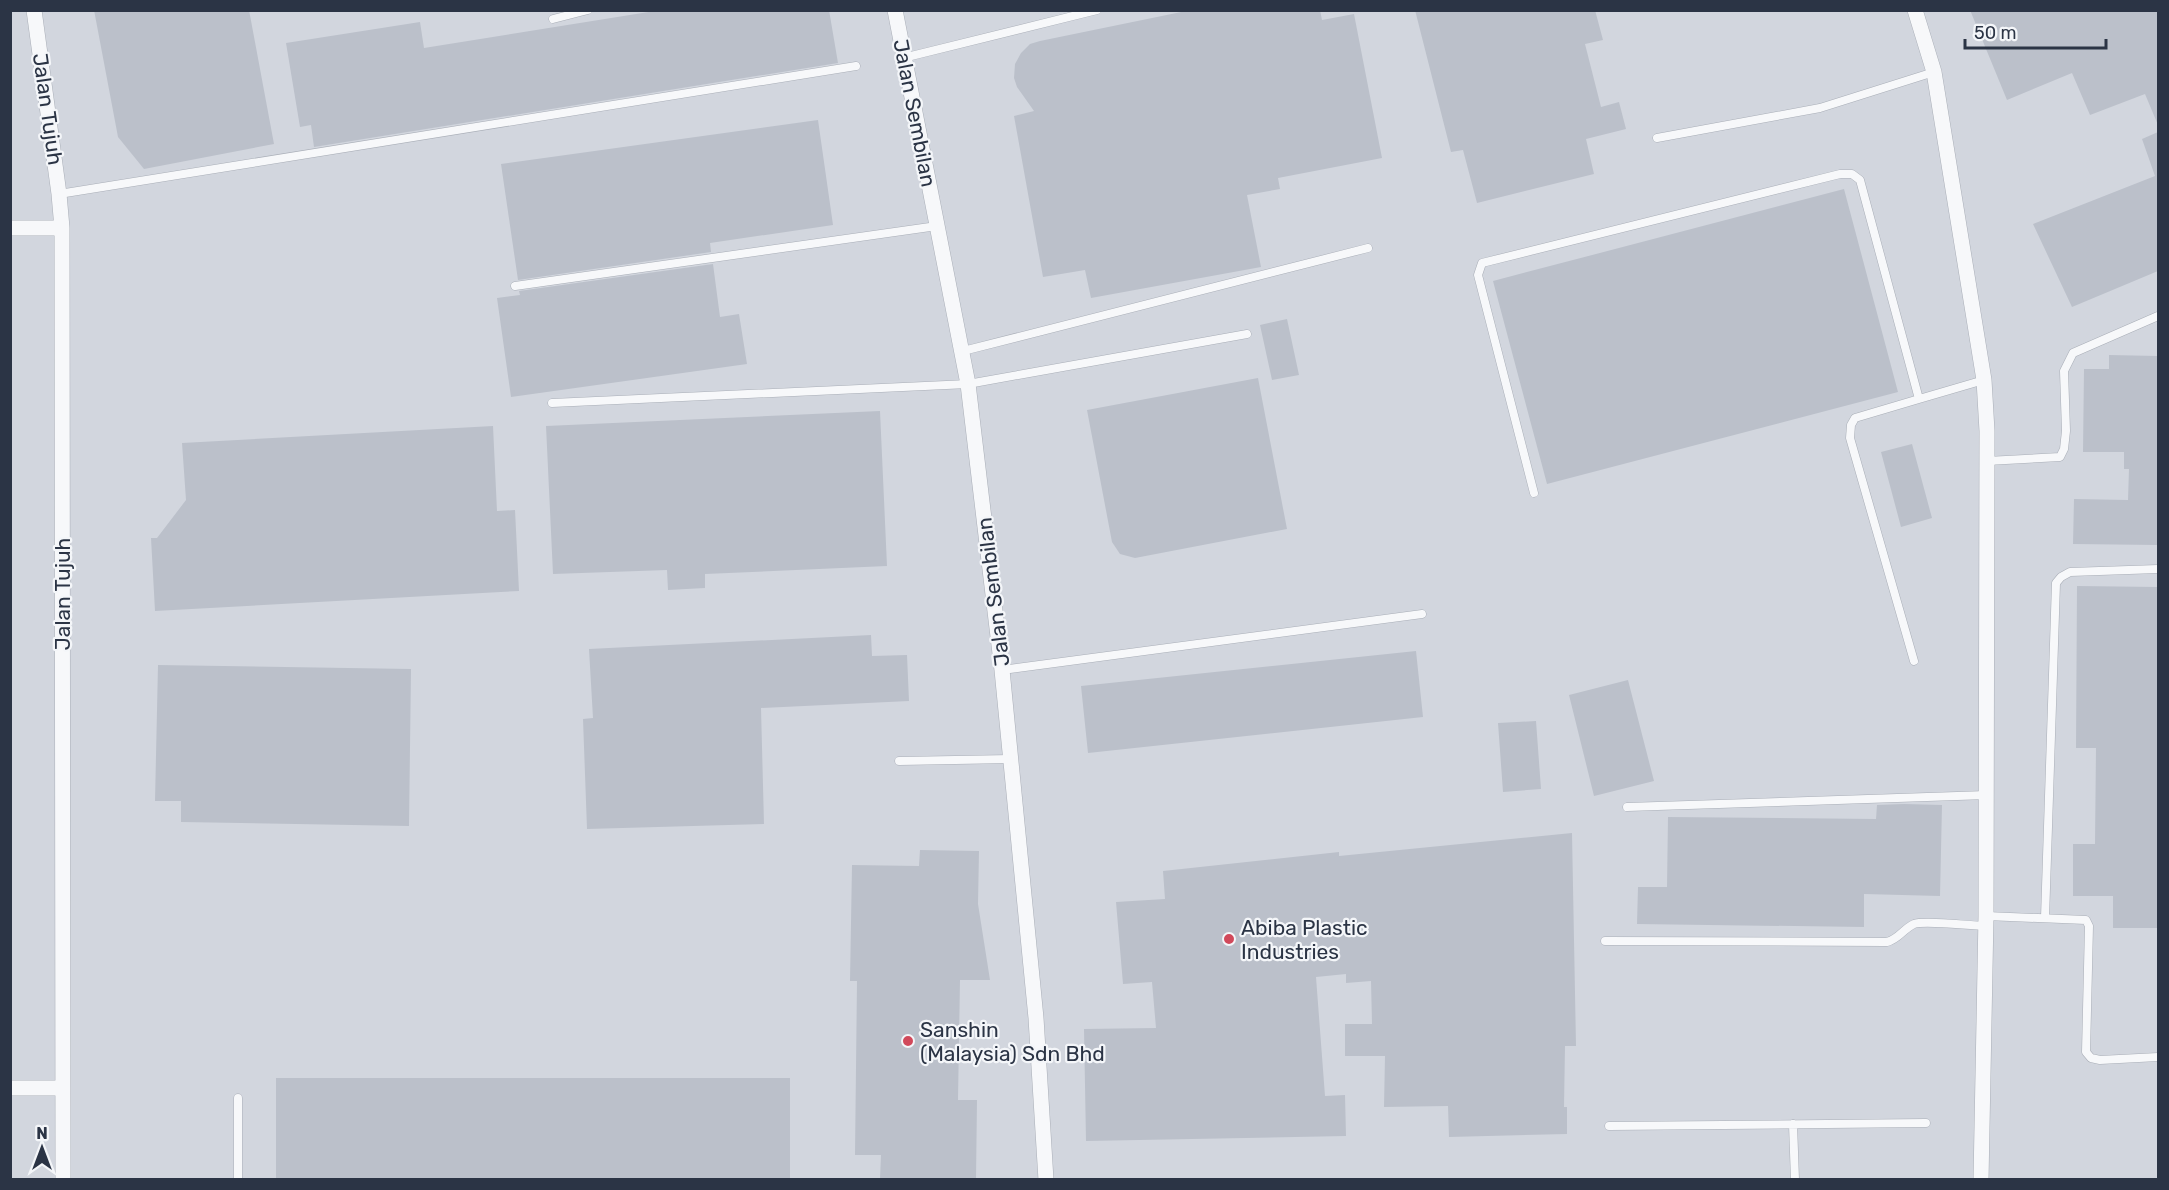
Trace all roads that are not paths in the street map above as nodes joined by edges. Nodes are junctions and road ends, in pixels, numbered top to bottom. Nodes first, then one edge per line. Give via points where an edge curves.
1 (34, 10) edge
2 (588, 10) edge
3 (895, 10) edge
4 (1097, 10) edge
5 (1916, 10) edge
6 (553, 19) dead end
7 (903, 58) junction
8 (856, 66) dead end
9 (1934, 72) junction
10 (1657, 138) dead end
11 (59, 194) junction
12 (938, 226) junction
13 (10, 228) edge
14 (62, 228) junction
15 (1368, 248) dead end
16 (515, 286) dead end
17 (2158, 316) edge
18 (1247, 334) dead end
19 (963, 351) junction
20 (1984, 380) junction
21 (968, 384) junction
22 (1919, 399) junction
23 (552, 403) dead end
24 (1987, 461) junction
25 (1534, 493) dead end
26 (2158, 569) edge
27 (1422, 614) dead end
28 (1914, 661) dead end
29 (1002, 670) junction
30 (1011, 759) junction
31 (899, 761) dead end
32 (1986, 795) junction
33 (1627, 807) dead end
34 (2045, 918) junction
35 (1985, 921) junction
36 (1605, 941) dead end
37 (2158, 1057) edge
38 (10, 1088) edge
39 (63, 1088) junction
40 (238, 1098) dead end
41 (1926, 1123) dead end
42 (1793, 1124) junction
43 (1609, 1126) dead end
44 (63, 1179) edge
45 (238, 1179) edge
46 (1046, 1179) edge
47 (1795, 1179) edge
48 (1980, 1179) edge

1 - 11 street, Jalan Tujuh
2 - 6 lane
3 - 7 street, Jalan Sembilan
4 - 7 lane
5 - 9 street
7 - 12 street, Jalan Sembilan
8 - 11 lane
9 - 10 lane via 1820,108
9 - 20 street
11 - 14 street, Jalan Tujuh
12 - 16 lane
12 - 19 street, Jalan Sembilan
13 - 14 street
14 - 39 street, Jalan Tujuh
15 - 19 lane
17 - 24 lane via 2073,353 2064,371 2066,431 2061,457
18 - 21 lane
19 - 21 street, Jalan Sembilan
20 - 22 lane
20 - 24 street
21 - 23 lane
21 - 29 street, Jalan Sembilan
22 - 25 lane via 1860,180 1852,174 1840,174 1482,263 1478,275
22 - 28 lane via 1855,418 1850,438
24 - 32 street
26 - 34 lane via 2070,572 2056,583
27 - 29 lane
29 - 30 street, Jalan Sembilan
30 - 31 lane
30 - 46 street, Jalan Sembilan via 1036,1018
32 - 33 lane
32 - 35 street
34 - 35 lane
34 - 37 lane via 2078,918 2086,920 2089,926 2086,1052 2100,1060
35 - 36 lane via 1916,923 1896,940 1887,942
35 - 48 street
38 - 39 street
39 - 44 street, Jalan Tujuh
40 - 45 lane
41 - 42 lane
42 - 43 lane
42 - 47 lane

